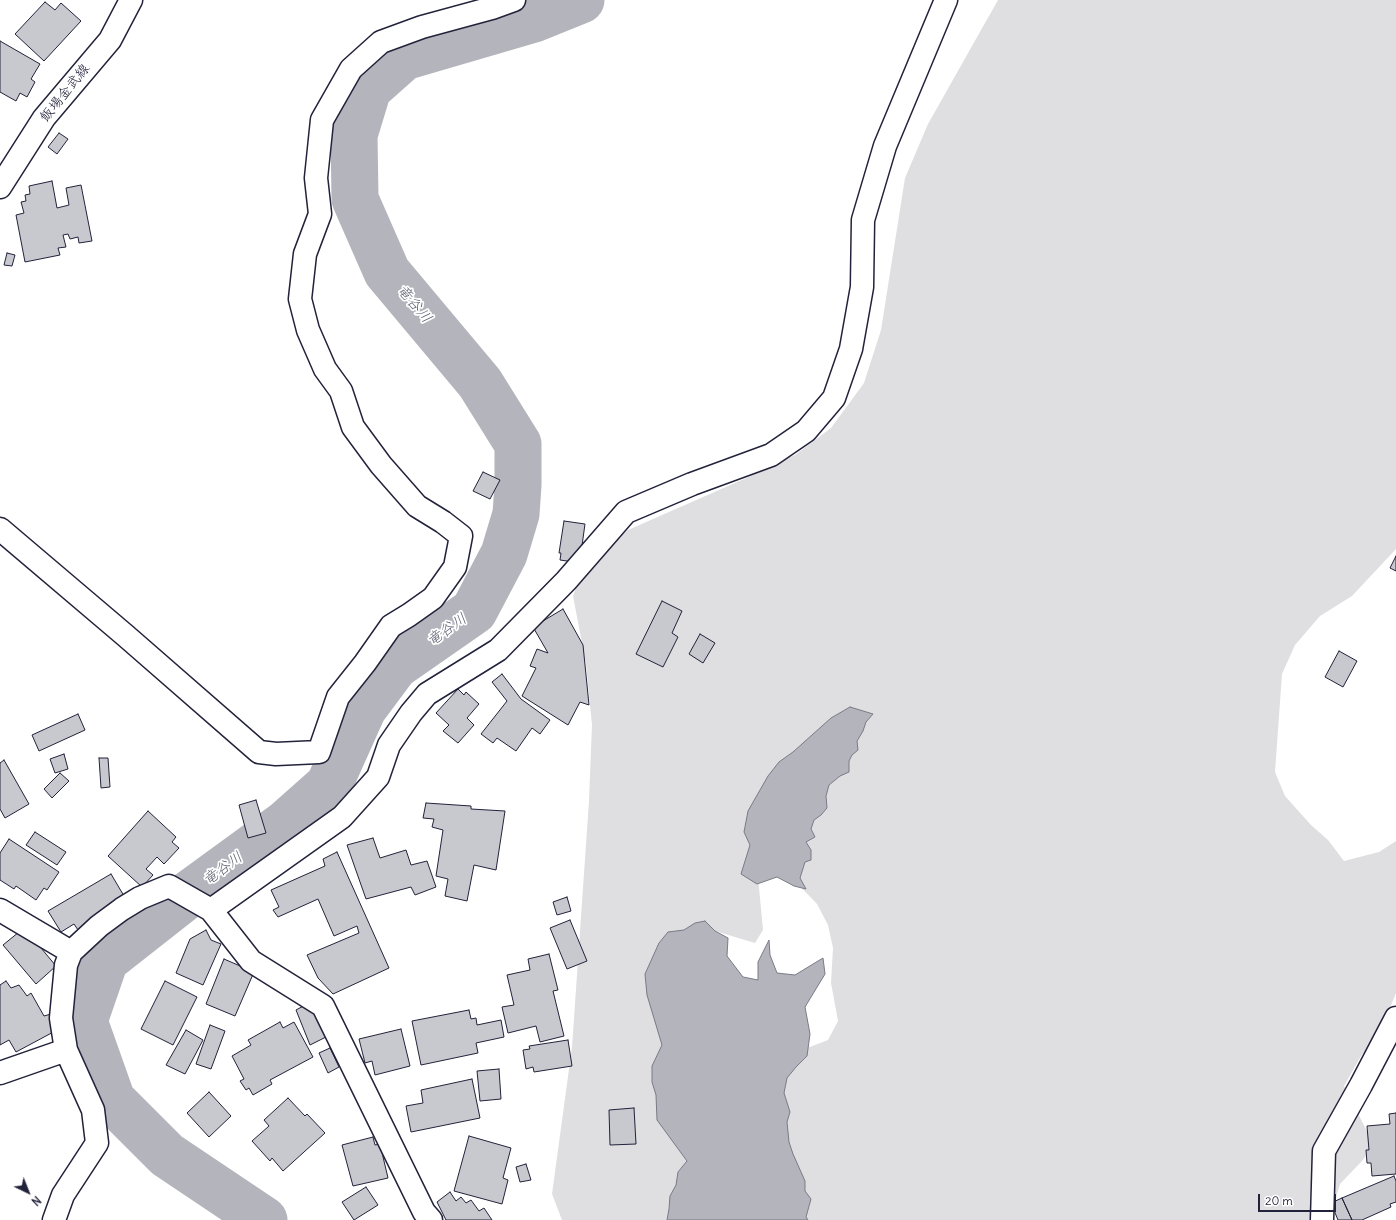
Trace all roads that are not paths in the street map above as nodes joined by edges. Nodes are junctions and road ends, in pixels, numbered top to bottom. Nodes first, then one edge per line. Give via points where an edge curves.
1 (131, 0) edge
2 (514, 0) edge
3 (946, 0) edge
4 (0, 187) edge
5 (0, 529) edge
6 (0, 910) edge
7 (211, 910) junction
8 (71, 952) junction
9 (1396, 1018) edge
10 (66, 1050) junction
11 (0, 1073) edge
12 (54, 1220) edge
13 (430, 1220) edge
14 (1322, 1220) edge

1 - 4 street, 飯場金武線 via 110,40 44,118
2 - 5 street via 381,42 351,70 322,120 316,178 320,214 305,254 300,299 308,330 325,369 341,391 353,428 417,506 461,536 455,567 433,598 391,626 338,697 319,752 259,752
3 - 7 street via 885,146 863,220 862,287 851,349 834,398 806,431 771,455 626,512 566,581 498,650 427,694 410,713 389,745 378,777 342,817
6 - 8 street
7 - 8 street via 169,886 122,909
7 - 13 street via 251,961 323,1006
8 - 10 street via 66,965 60,1018
9 - 14 street via 1324,1151
10 - 11 street
10 - 12 street via 93,1110 97,1143 63,1195

